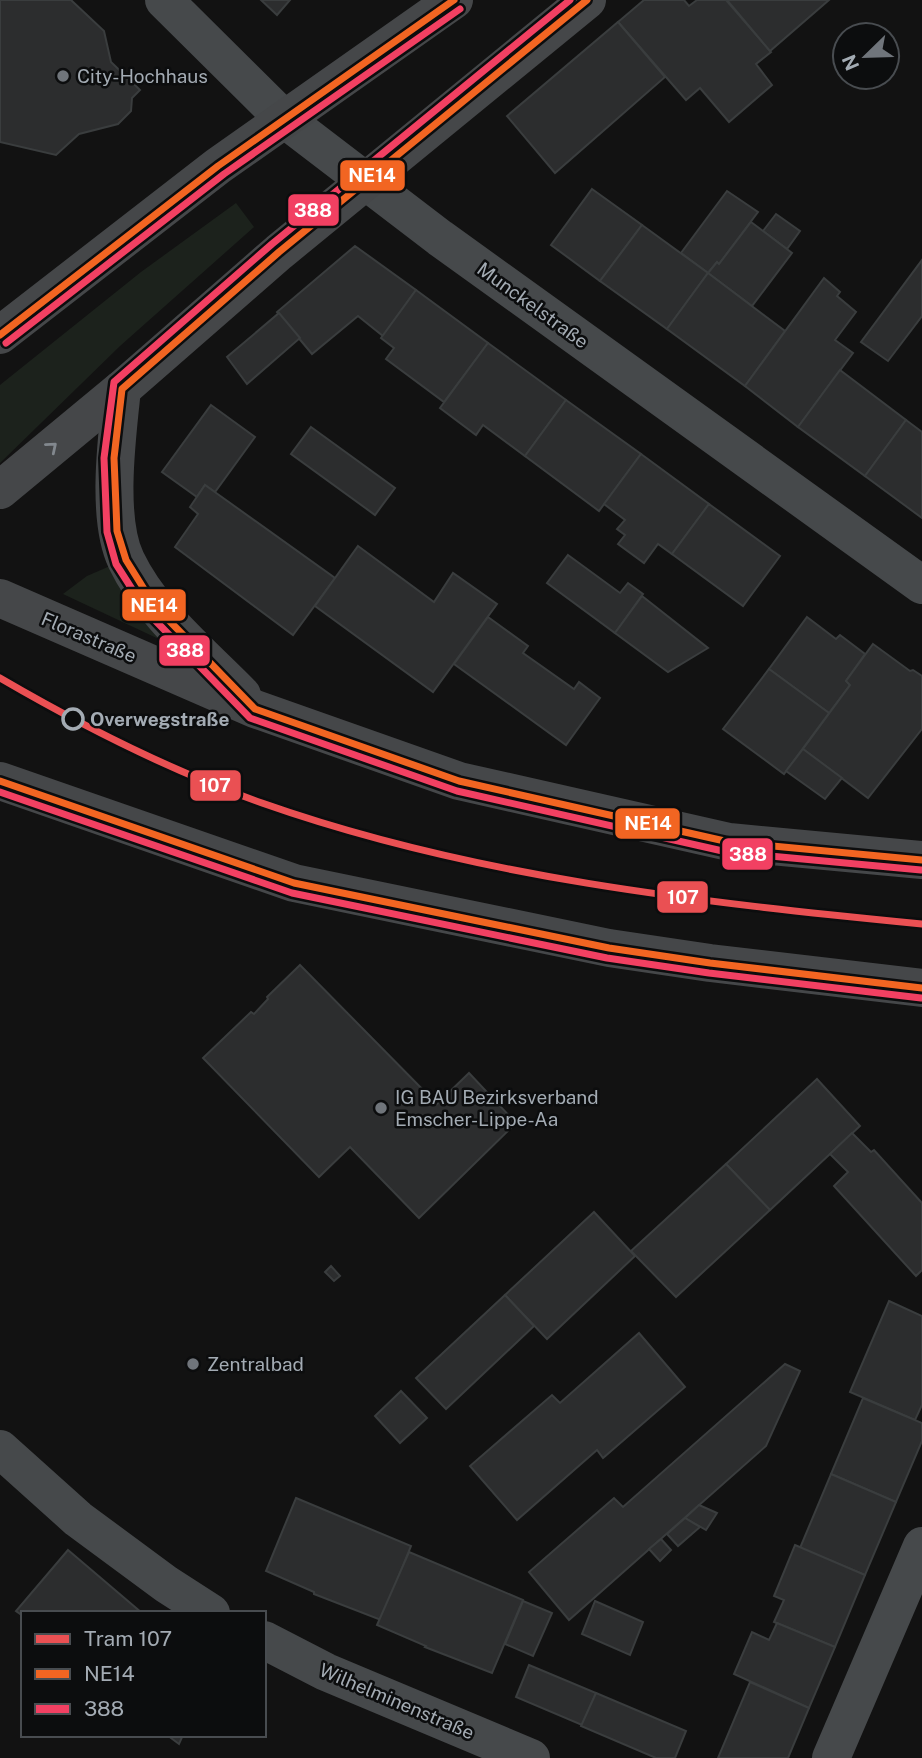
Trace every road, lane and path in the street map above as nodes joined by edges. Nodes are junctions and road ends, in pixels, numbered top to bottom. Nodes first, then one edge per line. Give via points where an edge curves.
1 (164, 0) edge
2 (454, 0) edge
3 (587, 0) edge
4 (283, 118) junction
5 (367, 180) junction
6 (0, 335) edge
7 (122, 389) junction
8 (0, 490) edge
9 (922, 585) edge
10 (0, 598) edge
11 (255, 709) junction
12 (0, 781) edge
13 (922, 860) edge
14 (922, 988) edge
15 (0, 1449) edge
16 (922, 1546) edge
17 (208, 1611) edge
18 (266, 1641) edge
19 (531, 1758) edge
20 (831, 1758) edge

1 - 4 street, Munckelstraße
2 - 4 main road
3 - 5 main road
4 - 5 street, Munckelstraße
4 - 6 main road
5 - 7 main road
5 - 9 street, Munckelstraße via 440,238
8 -> 7 main road
7 - 11 main road, Florastraße via 114,458 117,531 126,560 155,605
10 - 11 main road, Florastraße
11 - 13 main road, Florastraße via 459,781 729,842
12 - 14 main road via 294,883 609,948
15 - 17 street via 78,1519
16 - 20 street
18 - 19 street, Wilhelminenstraße via 326,1672

